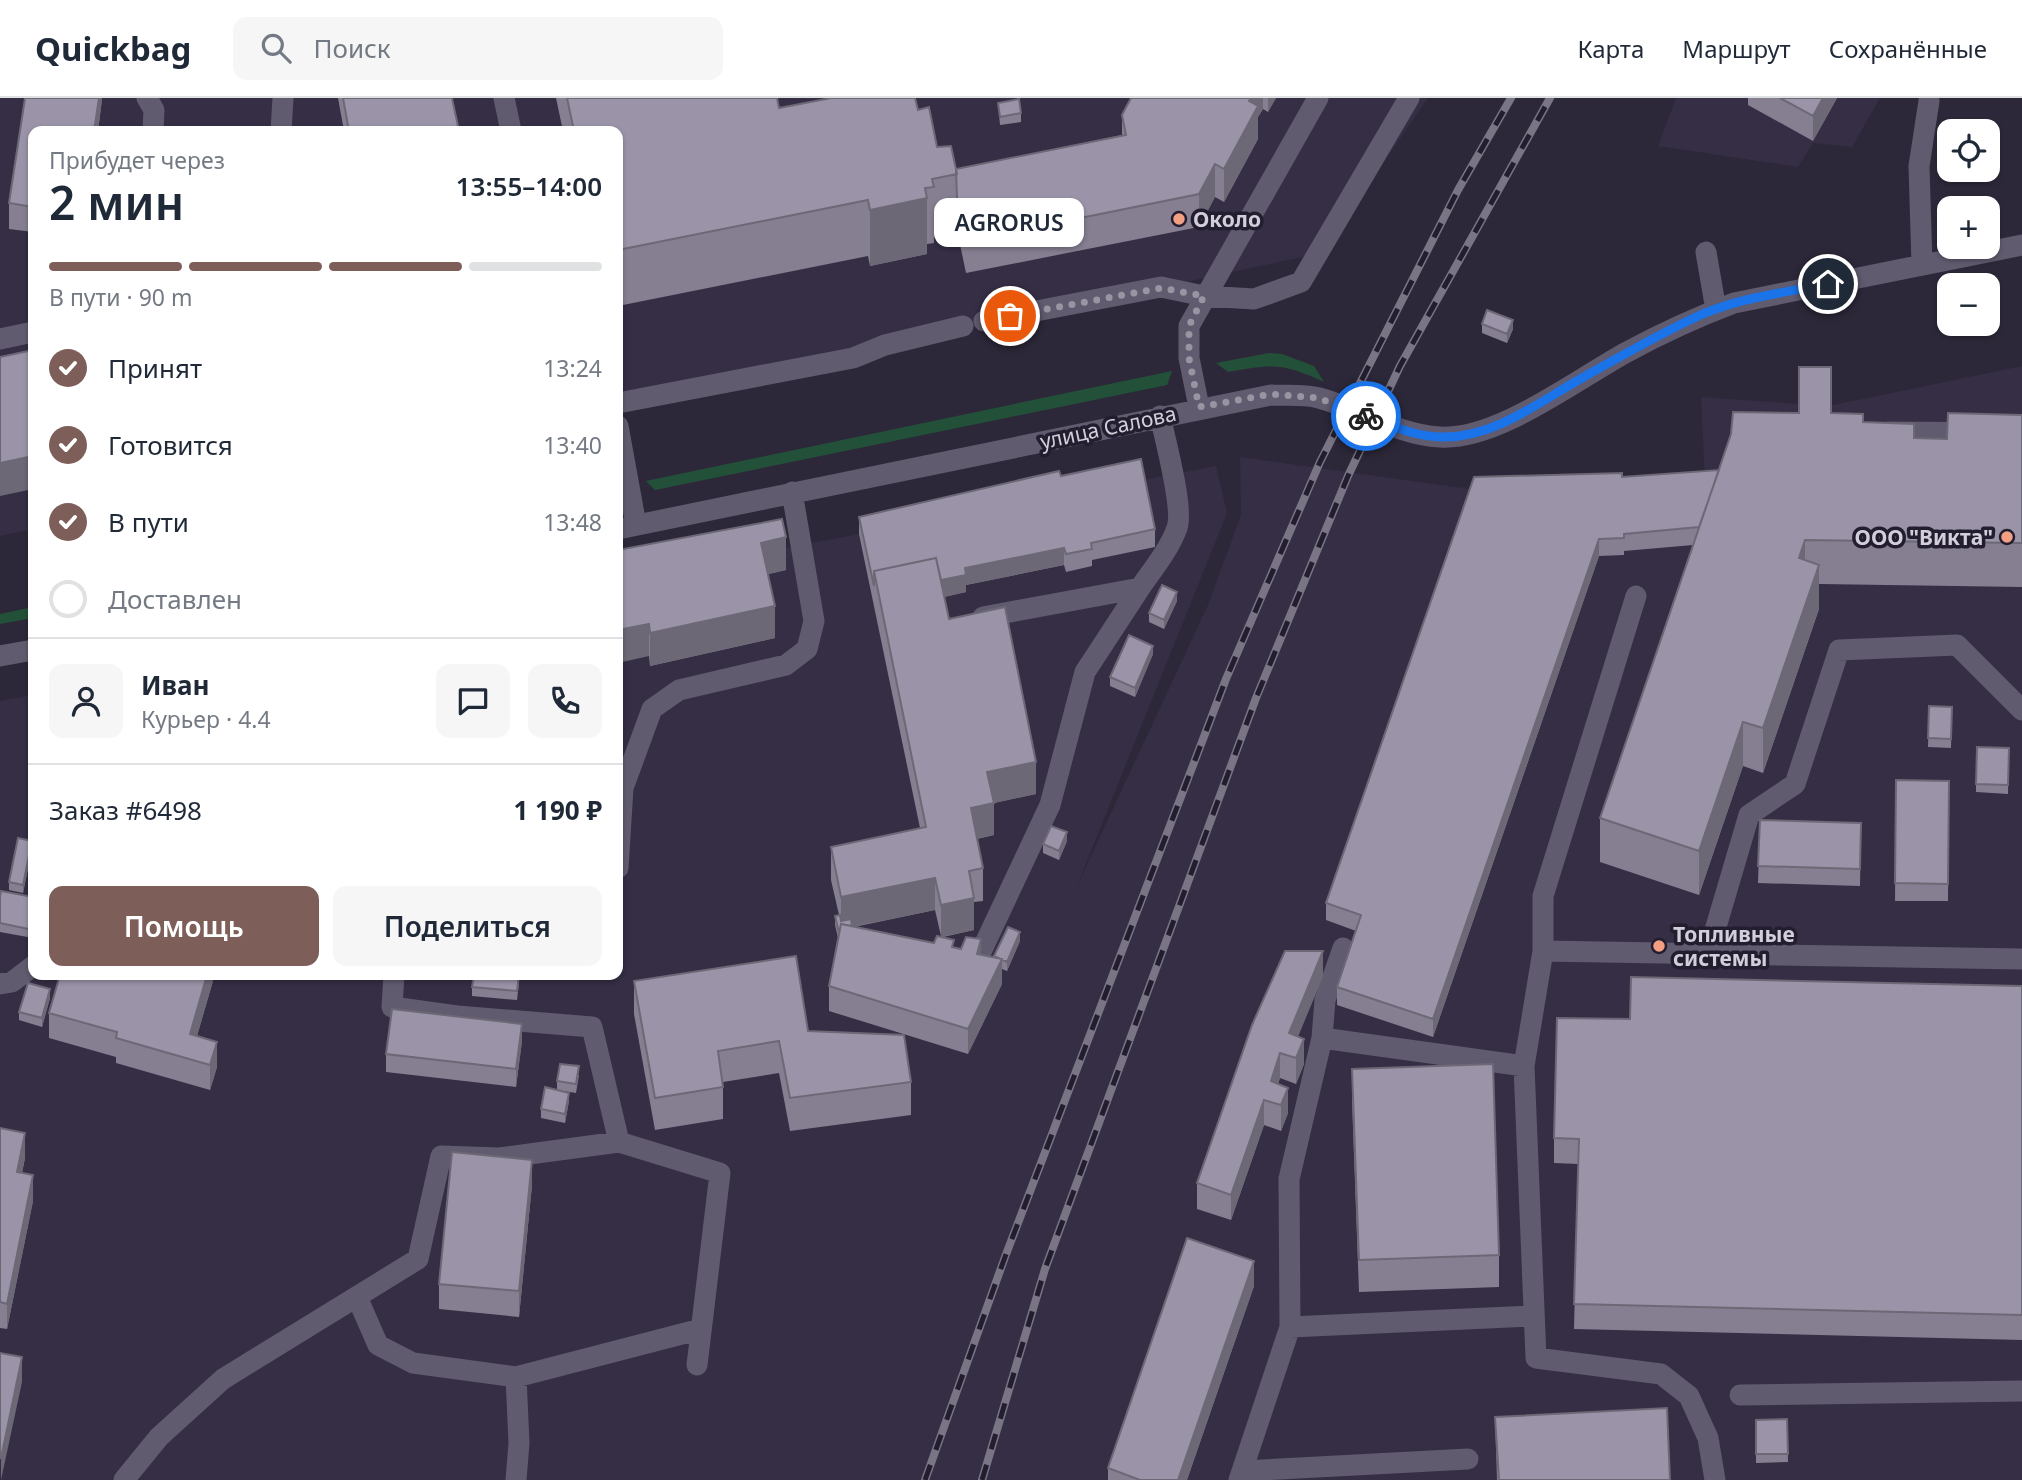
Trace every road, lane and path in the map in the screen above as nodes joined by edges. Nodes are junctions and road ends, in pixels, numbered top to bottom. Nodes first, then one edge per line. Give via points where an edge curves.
1 (147, 98) edge
2 (283, 98) edge
3 (505, 98) edge
4 (1318, 98) edge
5 (1409, 98) edge
6 (1929, 101) dead end
7 (153, 126) edge
8 (281, 126) edge
9 (510, 126) edge
10 (2022, 245) edge
11 (1706, 252) dead end
12 (1922, 265) junction
13 (1204, 296) junction
14 (1716, 310) junction
15 (28, 333) edge
16 (0, 339) edge
17 (623, 402) edge
18 (1199, 407) junction
19 (1160, 416) junction
20 (1871, 432) edge
21 (2022, 433) edge
22 (623, 482) edge
23 (792, 492) junction
24 (627, 527) edge
25 (1140, 588) junction
26 (1636, 596) dead end
27 (983, 617) edge
28 (28, 651) edge
29 (0, 656) edge
30 (2022, 710) edge
31 (623, 788) edge
32 (1343, 948) dead end
33 (1543, 951) junction
34 (980, 954) edge
35 (1708, 954) junction
36 (2022, 960) edge
37 (28, 970) edge
38 (394, 980) edge
39 (0, 984) edge
40 (1322, 1038) junction
41 (1524, 1066) junction
42 (619, 1142) junction
43 (357, 1297) junction
44 (1534, 1316) junction
45 (1290, 1327) junction
46 (701, 1328) junction
47 (697, 1365) dead end
48 (516, 1377) junction
49 (2022, 1391) edge
50 (1740, 1395) dead end
51 (1468, 1459) dead end
52 (1241, 1475) edge
53 (124, 1480) edge
54 (516, 1480) edge
55 (1715, 1480) edge

1 - 7 street via 154,110
2 - 8 street
3 - 9 street
4 - 13 street
5 - 13 street via 1301,282 1254,299
6 - 12 street via 1919,166
10 - 12 street, улица Салова
11 - 14 street
12 - 14 street, улица Салова
13 - 17 street via 1161,288 974,324 886,345 853,358
13 - 18 street via 1189,326 1189,358
14 - 18 street, улица Салова via 1629,351 1519,415 1472,435 1441,438 1402,430 1318,398 1271,394
15 - 16 street
18 - 19 street, улица Салова
19 - 23 street, улица Салова
19 - 25 street via 1178,526
20 - 21 street
22 - 24 street
23 - 24 street, улица Салова
23 - 31 street via 814,621 807,649 786,665 679,690 652,709
25 - 27 street
25 - 34 street via 1085,672 1050,805
26 - 33 street via 1543,896
28 - 29 street
30 - 35 street via 1957,645 1839,650 1795,784 1749,815
32 - 40 street via 1325,1000
33 - 35 street
33 - 41 street
35 - 36 street
37 - 39 street via 12,982
38 - 42 street via 392,1007 592,1027
40 - 41 street
40 - 45 street via 1289,1179
41 - 44 street
42 - 43 street via 499,1158 441,1156 418,1259
42 - 46 street via 720,1173
43 - 48 street via 378,1345 413,1363
43 - 53 street via 223,1379 159,1437
44 - 45 street
44 - 55 street via 1536,1359 1661,1374 1689,1396 1708,1438
45 - 52 street
46 - 47 street
46 - 48 street
48 - 54 street
49 - 50 street
51 - 52 street

